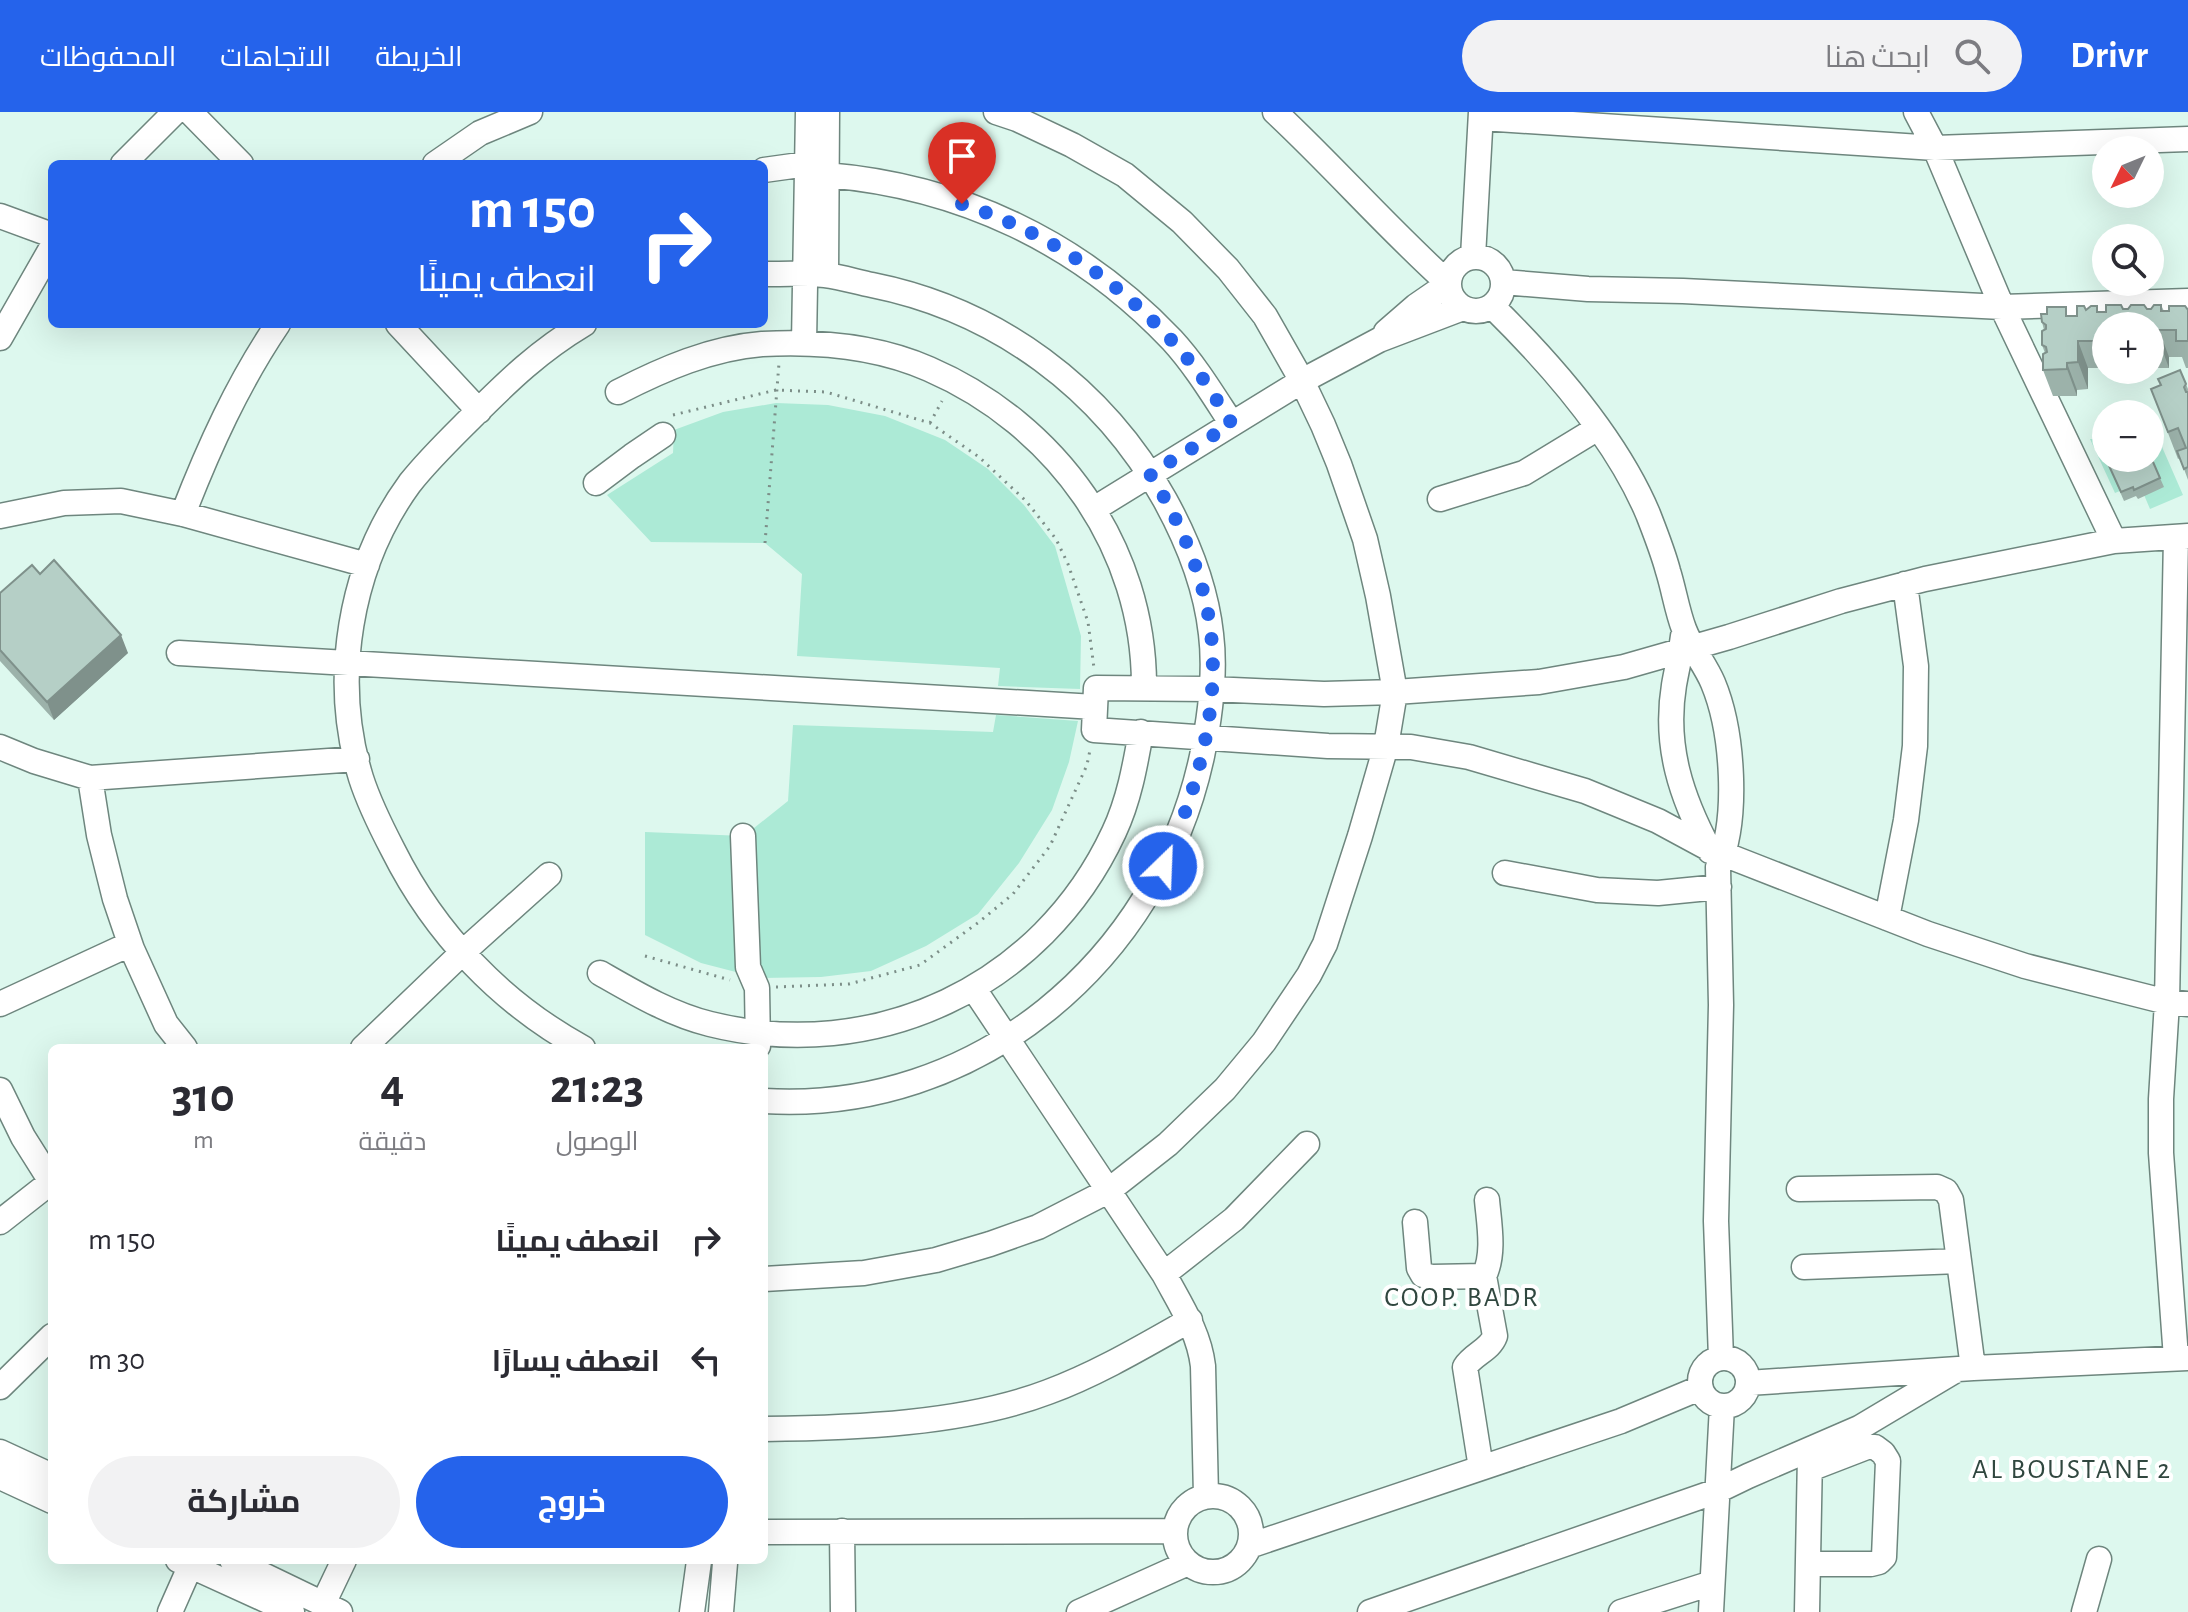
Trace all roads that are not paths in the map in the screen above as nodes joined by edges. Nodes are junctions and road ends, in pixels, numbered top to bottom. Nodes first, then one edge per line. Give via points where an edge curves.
1 (175, 112) edge
2 (190, 112) edge
3 (530, 112) edge
4 (808, 112) edge
5 (827, 112) edge
6 (996, 112) edge
7 (1275, 112) edge
8 (1916, 112) edge
9 (1481, 115) edge
10 (2188, 139) edge
11 (1935, 148) junction
12 (127, 160) edge
13 (237, 160) edge
14 (441, 160) edge
15 (768, 170) edge
16 (817, 170) junction
17 (0, 216) edge
18 (48, 234) edge
19 (48, 254) edge
20 (1473, 257) junction
21 (768, 274) edge
22 (816, 275) junction
23 (1503, 282) junction
24 (1448, 284) junction
25 (2188, 301) edge
26 (1492, 306) junction
27 (2002, 307) junction
28 (1463, 308) junction
29 (276, 328) edge
30 (578, 328) edge
31 (412, 329) edge
32 (0, 338) edge
33 (1379, 340) junction
34 (792, 344) junction
35 (1302, 381) junction
36 (618, 392) dead end
37 (479, 411) junction
38 (1232, 424) junction
39 (1598, 428) junction
40 (663, 435) road end
41 (1150, 474) junction
42 (596, 483) dead end
43 (1440, 499) dead end
44 (1094, 509) junction
45 (183, 514) junction
46 (0, 516) edge
47 (2182, 537) edge
48 (2114, 541) junction
49 (367, 565) junction
50 (1905, 584) junction
51 (1686, 642) junction
52 (179, 653) dead end
53 (347, 664) junction
54 (1144, 688) junction
55 (1211, 689) junction
56 (1395, 692) junction
57 (1095, 708) junction
58 (1141, 732) junction
59 (1206, 738) junction
60 (1386, 746) junction
61 (0, 747) edge
62 (357, 759) junction
63 (90, 778) junction
64 (743, 836) dead end
65 (1717, 864) junction
66 (1505, 873) dead end
67 (549, 875) dead end
68 (1887, 918) junction
69 (130, 944) junction
70 (462, 953) junction
71 (600, 973) dead end
72 (974, 989) junction
73 (2178, 1003) edge
74 (0, 1004) edge
75 (1008, 1039) junction
76 (759, 1040) edge
77 (182, 1044) edge
78 (367, 1044) edge
79 (576, 1044) edge
80 (0, 1090) edge
81 (768, 1101) edge
82 (1307, 1144) dead end
83 (48, 1176) edge
84 (48, 1185) edge
85 (1799, 1189) dead end
86 (1108, 1191) junction
87 (1487, 1200) dead end
88 (0, 1222) edge
89 (1415, 1222) dead end
90 (1959, 1261) junction
91 (1804, 1267) dead end
92 (1164, 1274) junction
93 (1484, 1276) junction
94 (768, 1279) edge
95 (1190, 1320) junction
96 (48, 1347) edge
97 (1721, 1358) junction
98 (2182, 1358) edge
99 (1966, 1368) junction
100 (1748, 1383) junction
101 (0, 1387) edge
102 (1700, 1388) junction
103 (1722, 1406) junction
104 (768, 1429) edge
105 (0, 1452) edge
106 (1810, 1459) junction
107 (1481, 1468) junction
108 (48, 1474) edge
109 (0, 1477) edge
110 (1717, 1491) junction
111 (1206, 1496) junction
112 (48, 1499) edge
113 (842, 1531) junction
114 (1174, 1531) junction
115 (768, 1532) edge
116 (1249, 1546) junction
117 (2099, 1559) dead end
118 (1188, 1563) junction
119 (186, 1564) edge
120 (191, 1564) edge
121 (240, 1564) edge
122 (343, 1564) edge
123 (698, 1564) edge
124 (728, 1564) edge
125 (1808, 1564) junction
126 (1712, 1583) junction
127 (332, 1608) edge
128 (170, 1612) edge
129 (292, 1612) edge
130 (692, 1612) edge
131 (721, 1612) edge
132 (843, 1612) edge
133 (1079, 1612) edge
134 (1370, 1612) edge
135 (1622, 1612) edge
136 (1711, 1612) edge
137 (1807, 1612) edge
138 (2084, 1612) edge

1 - 12 street
2 - 13 street
3 - 14 street via 480,133
4 - 16 street
5 - 16 street
6 - 35 street via 1125,175 1182,222 1265,316
7 - 24 street
8 - 11 street
9 - 11 street
9 - 20 street
10 - 11 street
11 - 27 street
15 - 16 street
16 - 22 street
16 - 38 street via 942,197 1019,225 1057,246 1129,297 1173,341
17 - 18 street
19 - 32 street
20 - 23 street via 1497,266
20 - 24 street via 1455,266
21 - 22 street
22 - 34 street
22 - 41 street via 924,298 1017,341 1095,405
23 - 26 street
23 - 27 street
24 - 28 street
24 - 33 street via 1396,321
25 - 27 street
26 - 28 street via 1473,312
26 - 39 street
27 - 48 street
28 - 33 street
29 - 45 street via 207,451
30 - 37 street via 535,357
31 - 37 street
33 - 35 street
34 - 36 street via 759,344 700,356
34 - 44 street via 874,351 927,368 977,393 1023,426
35 - 38 street
35 - 56 street via 1365,539
37 - 49 street via 409,485
38 - 41 street
39 - 43 street via 1524,473
39 - 51 street via 1627,470 1647,514 1668,568
40 - 42 street
41 - 44 street
41 - 55 street via 1185,540 1199,581 1211,634
44 - 54 street via 1120,562 1136,615
45 - 46 street via 121,501 93,501
45 - 49 street
47 - 48 street
47 - 73 street
48 - 50 street
49 - 53 street
50 - 51 street
50 - 68 street via 1916,666 1915,746
51 - 56 street via 1624,667 1539,682
51 - 65 street via 1673,695 1673,754 1690,812
51 - 65 street via 1714,685 1728,737 1728,835
52 - 53 street
53 - 57 street
53 - 62 street
54 - 55 street
54 - 57 street
55 - 56 street
55 - 59 street
56 - 60 street
57 - 58 street
58 - 59 street
58 - 72 street via 1133,780 1115,831 1089,878 1057,921
59 - 60 street
59 - 75 street via 1176,838 1131,920 1069,992
60 - 65 street via 1442,751 1626,807
60 - 86 street via 1325,944 1309,975 1225,1089 1168,1144
61 - 63 street
62 - 63 street
62 - 70 street via 372,807 401,867
63 - 69 street via 99,835
64 - 76 street via 748,967 757,988
65 - 66 street via 1658,893 1597,890
65 - 68 street
65 - 97 street
67 - 70 street
68 - 73 street via 2025,966
69 - 74 street
69 - 77 street via 166,1024
70 - 78 street
70 - 79 street via 514,1002
71 - 76 street via 652,1003
72 - 75 street
72 - 76 street via 926,1012 874,1027
73 - 98 street via 2161,1099 2161,1153
75 - 81 street via 943,1072 886,1091 818,1101
75 - 86 street
80 - 83 street
82 - 92 street via 1234,1219
84 - 88 street
85 - 90 street via 1946,1191
86 - 92 street
86 - 94 street via 1038,1227 936,1260 864,1273
87 - 93 street via 1490,1260
89 - 93 street via 1423,1275
90 - 91 street
90 - 99 street
92 - 95 street
93 - 107 street via 1495,1336 1465,1367
95 - 104 street via 1047,1393 1003,1405 944,1417
95 - 111 street via 1203,1366
96 - 101 street
97 - 100 street via 1740,1363
97 - 102 street via 1708,1363
98 - 99 street
99 - 100 street
99 - 106 street
100 - 103 street via 1740,1400
102 - 103 street
102 - 107 street
103 - 110 street
105 - 108 street
106 - 110 street
106 - 125 street
106 - 125 street via 1875,1447 1888,1461 1884,1557 1871,1564
107 - 116 street
109 - 112 street
110 - 126 street
110 - 134 street
111 - 114 street via 1184,1509
111 - 116 street via 1219,1496 1242,1509 1251,1533
113 - 114 street
113 - 115 street
113 - 132 street
114 - 118 street
116 - 118 street via 1228,1569 1207,1572
117 - 138 street
118 - 133 street
119 - 128 street
120 - 129 street
121 - 127 street
122 - 127 street
123 - 130 street
124 - 131 street
125 - 137 street
126 - 135 street
126 - 136 street

